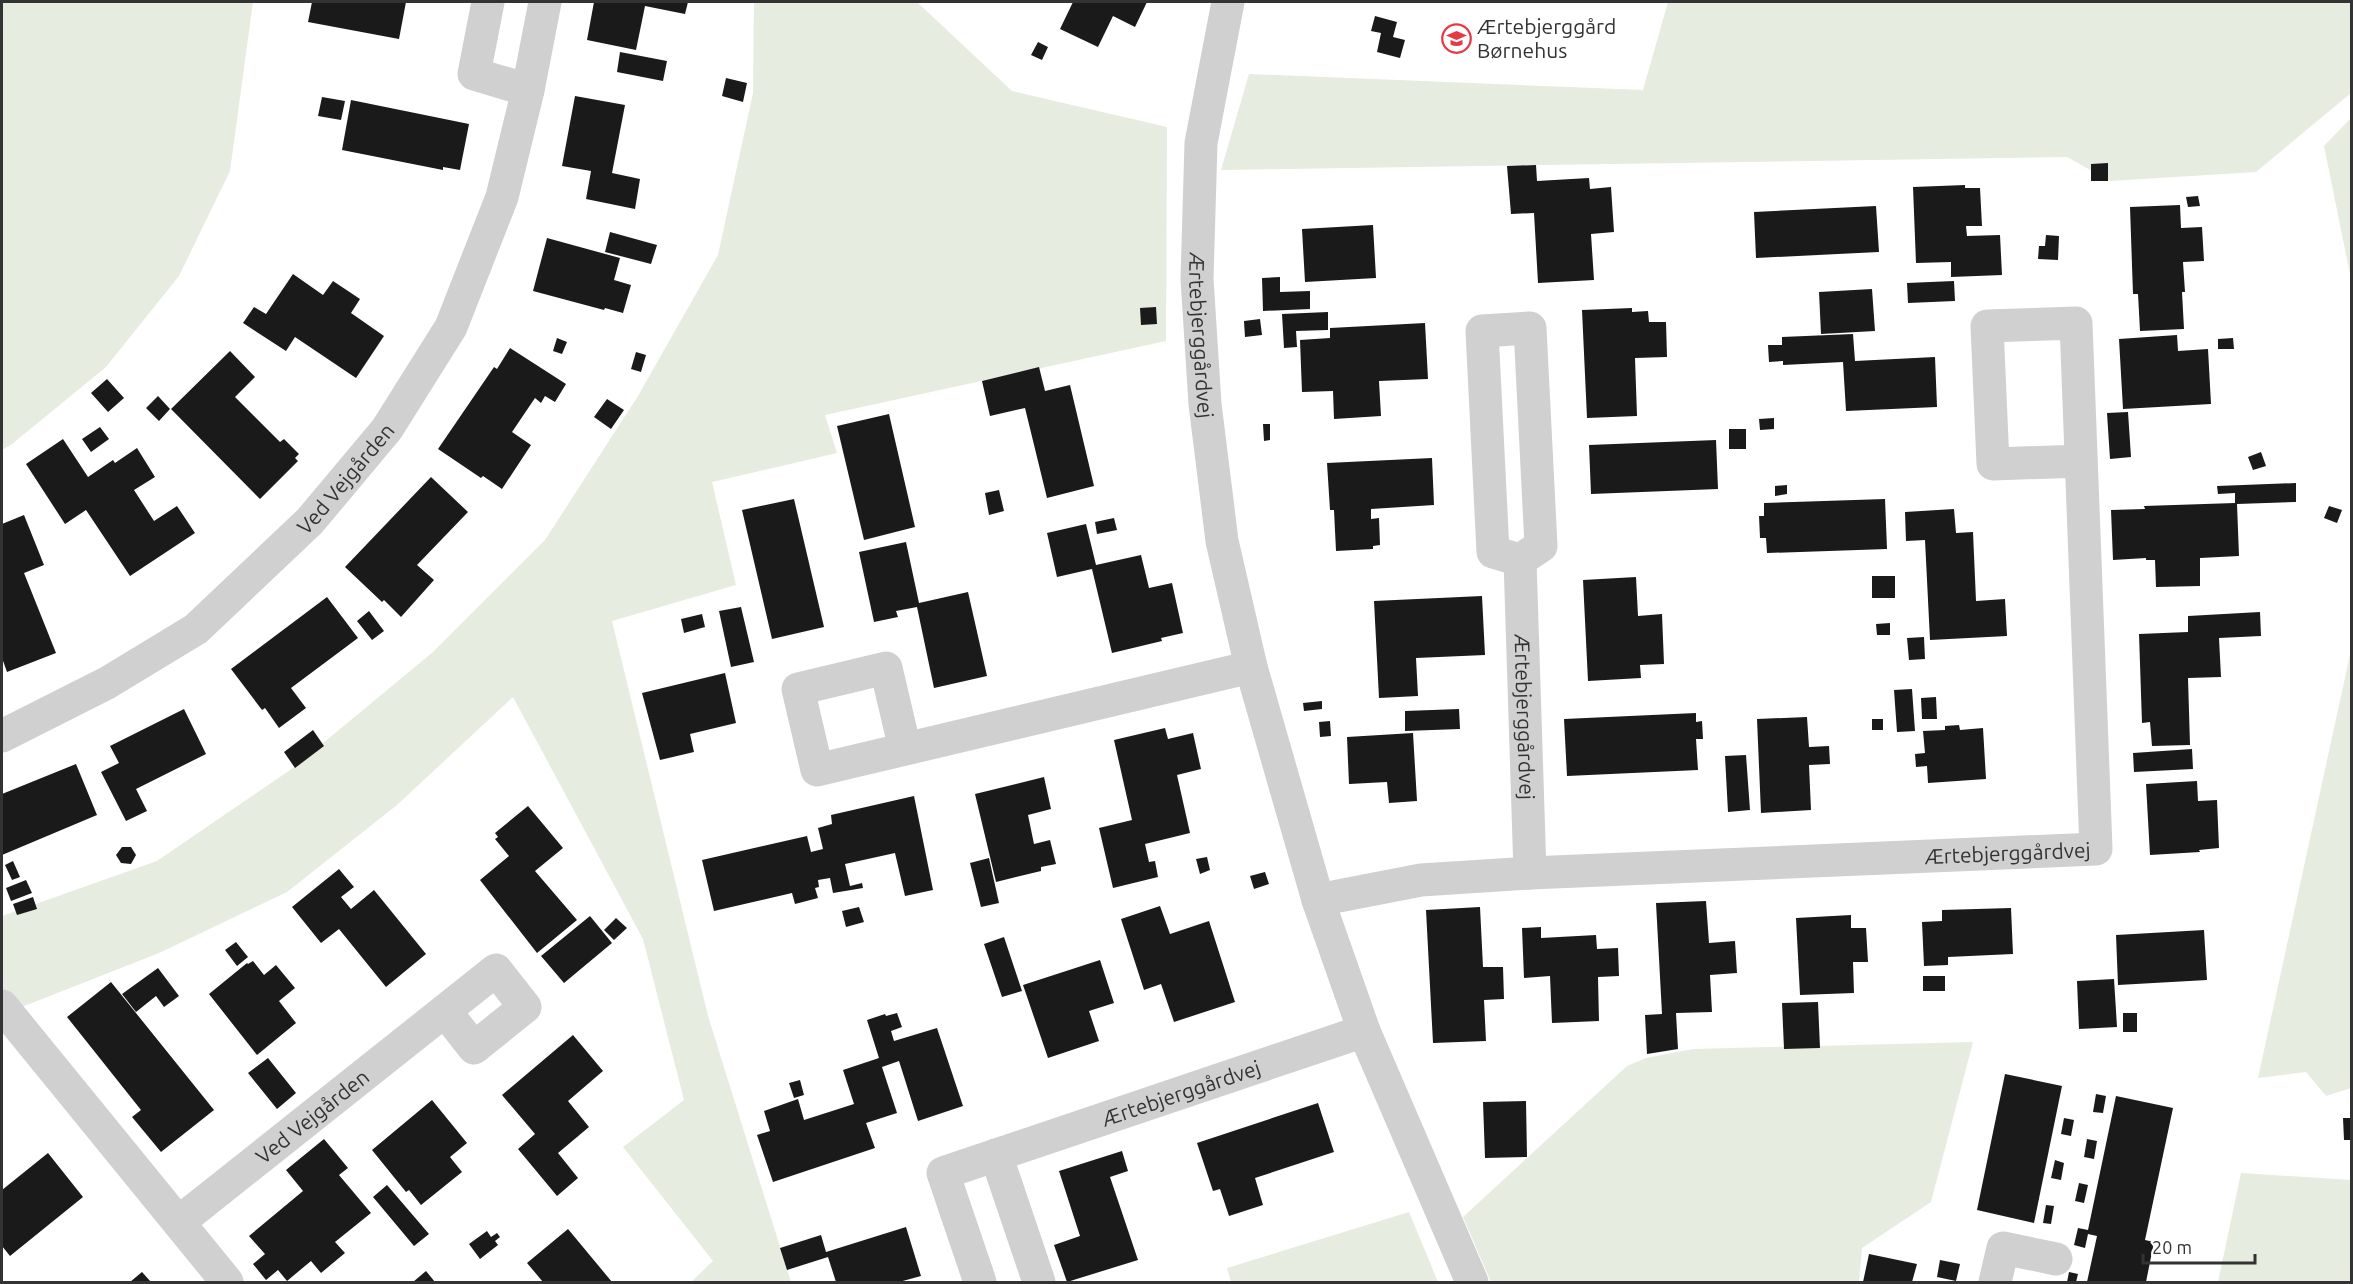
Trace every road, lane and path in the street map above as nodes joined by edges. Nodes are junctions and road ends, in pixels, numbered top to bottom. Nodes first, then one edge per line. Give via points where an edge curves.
1 (488, 2) edge
2 (545, 2) edge
3 (1228, 2) edge
4 (528, 90) junction
5 (2081, 461) junction
6 (1520, 560) junction
7 (1251, 667) junction
8 (2, 736) edge
9 (905, 749) dead end
10 (1530, 873) junction
11 (1318, 900) junction
12 (2, 1006) edge
13 (445, 1011) dead end
14 (1364, 1031) junction
15 (996, 1155) junction
16 (179, 1222) junction
17 (2056, 1259) dead end
18 (227, 1282) edge
19 (980, 1282) edge
20 (1039, 1282) edge
21 (1472, 1282) edge
22 (1995, 1282) edge

1 - 4 street via 474,74
2 - 4 street, Ved Vejgården
3 - 7 street, Ærtebjerggårdvej via 1201,143 1197,279 1205,404 1222,541
4 - 8 street, Ved Vejgården via 502,197 451,327 387,429 310,521 196,629 107,682
5 - 5 street, Ærtebjerggårdvej via 1993,464 1987,326 2076,323
5 - 10 street, Ærtebjerggårdvej via 2096,849
6 - 6 street via 1541,546 1530,328 1482,331 1494,552
6 - 10 street, Ærtebjerggårdvej
7 - 9 street
7 - 11 street, Ærtebjerggårdvej
10 - 11 street, Ærtebjerggårdvej via 1421,880
11 - 14 street, Ærtebjerggårdvej
12 - 16 street
13 - 16 street, Ved Vejgården
14 - 15 street, Ærtebjerggårdvej
14 - 21 street, Ærtebjerggårdvej
15 - 19 street, Ærtebjerggårdvej via 943,1173
15 - 20 street
16 - 18 street
17 - 22 street via 2002,1248

